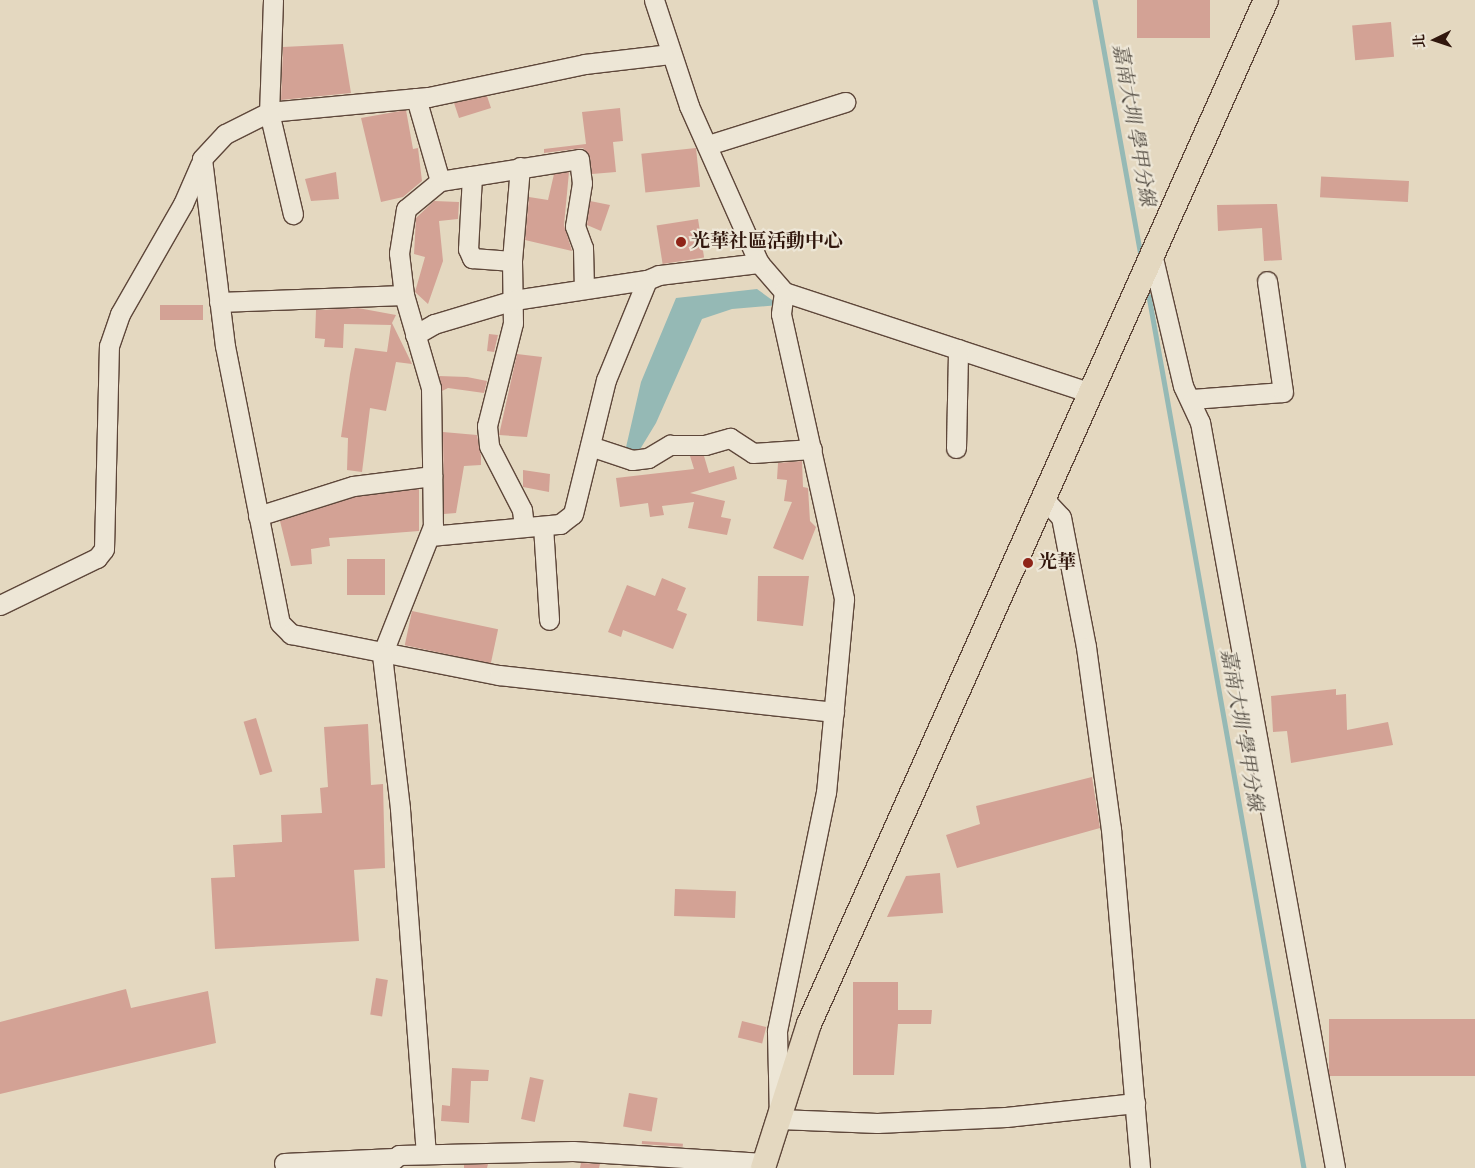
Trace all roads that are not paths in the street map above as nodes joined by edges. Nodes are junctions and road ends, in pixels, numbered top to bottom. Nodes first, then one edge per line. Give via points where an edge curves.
1 (273, 0) edge
2 (654, 0) edge
3 (1266, 0) edge
4 (670, 54) junction
5 (416, 98) junction
6 (845, 102) dead end
7 (269, 112) junction
8 (708, 145) junction
9 (202, 159) junction
10 (520, 166) junction
11 (472, 176) junction
12 (440, 181) junction
13 (293, 214) dead end
14 (1153, 258) junction
15 (512, 261) junction
16 (759, 263) junction
17 (647, 280) junction
18 (1267, 281) dead end
19 (584, 288) junction
20 (784, 292) junction
21 (404, 295) junction
22 (514, 300) junction
23 (220, 302) junction
24 (415, 335) junction
25 (958, 349) junction
26 (1091, 393) junction
27 (1192, 400) junction
28 (590, 446) junction
29 (956, 448) dead end
30 (812, 449) junction
31 (432, 476) junction
32 (1043, 498) junction
33 (258, 516) junction
34 (524, 526) junction
35 (543, 526) junction
36 (430, 536) junction
37 (0, 605) edge
38 (549, 620) dead end
39 (382, 655) junction
40 (834, 712) junction
41 (1134, 1103) junction
42 (779, 1119) junction
43 (426, 1154) junction
44 (573, 1160) edge
45 (624, 1160) edge
46 (284, 1162) dead end
47 (389, 1163) edge
48 (764, 1166) edge
49 (1140, 1168) edge
50 (1335, 1168) edge

1 - 7 street
2 - 4 street
3 - 14 main road
4 - 5 street via 585,64
4 - 8 street
5 - 7 street
5 - 12 street
6 - 8 street
7 - 9 street via 225,134
7 - 13 street
8 - 16 street
9 - 23 street
9 - 37 street via 183,204 120,314 108,346 104,548 97,558
10 - 11 street
10 - 15 street
10 - 19 street via 579,159 582,183 575,226 583,248
11 - 12 street
11 - 15 street via 470,254 472,258
12 - 21 street via 406,209 399,253
14 - 26 main road
14 - 27 street via 1183,386
15 - 22 street
16 - 17 street
16 - 20 street
17 - 19 street
17 - 28 street via 606,380
18 - 27 street via 1283,392
19 - 22 street
20 - 25 street
20 - 30 street via 781,314
21 - 23 street
21 - 24 street
22 - 24 street via 434,324
22 - 34 street via 513,323 486,426 489,446 522,510
23 - 33 street
24 - 31 street via 431,388
25 - 26 street
25 - 29 street
26 - 32 main road
27 - 50 street via 1200,422
28 - 30 street via 632,460 648,458 670,445 705,444 730,438 752,453
28 - 35 street via 573,514 560,524
30 - 40 street via 844,599
31 - 33 street via 353,486
31 - 36 street
32 - 41 street via 1061,518 1086,646 1111,829
32 - 42 main road via 809,1024
33 - 39 street via 280,623 291,634
34 - 35 street
34 - 36 street
35 - 38 street
36 - 39 street
39 - 40 street via 499,675
39 - 43 street via 400,810
40 - 42 street via 826,792 777,1031
41 - 42 street via 1006,1118 877,1123
41 - 49 street
42 - 48 main road
43 - 44 street
43 - 47 street
44 - 45 street
45 - 48 street
46 - 47 street

